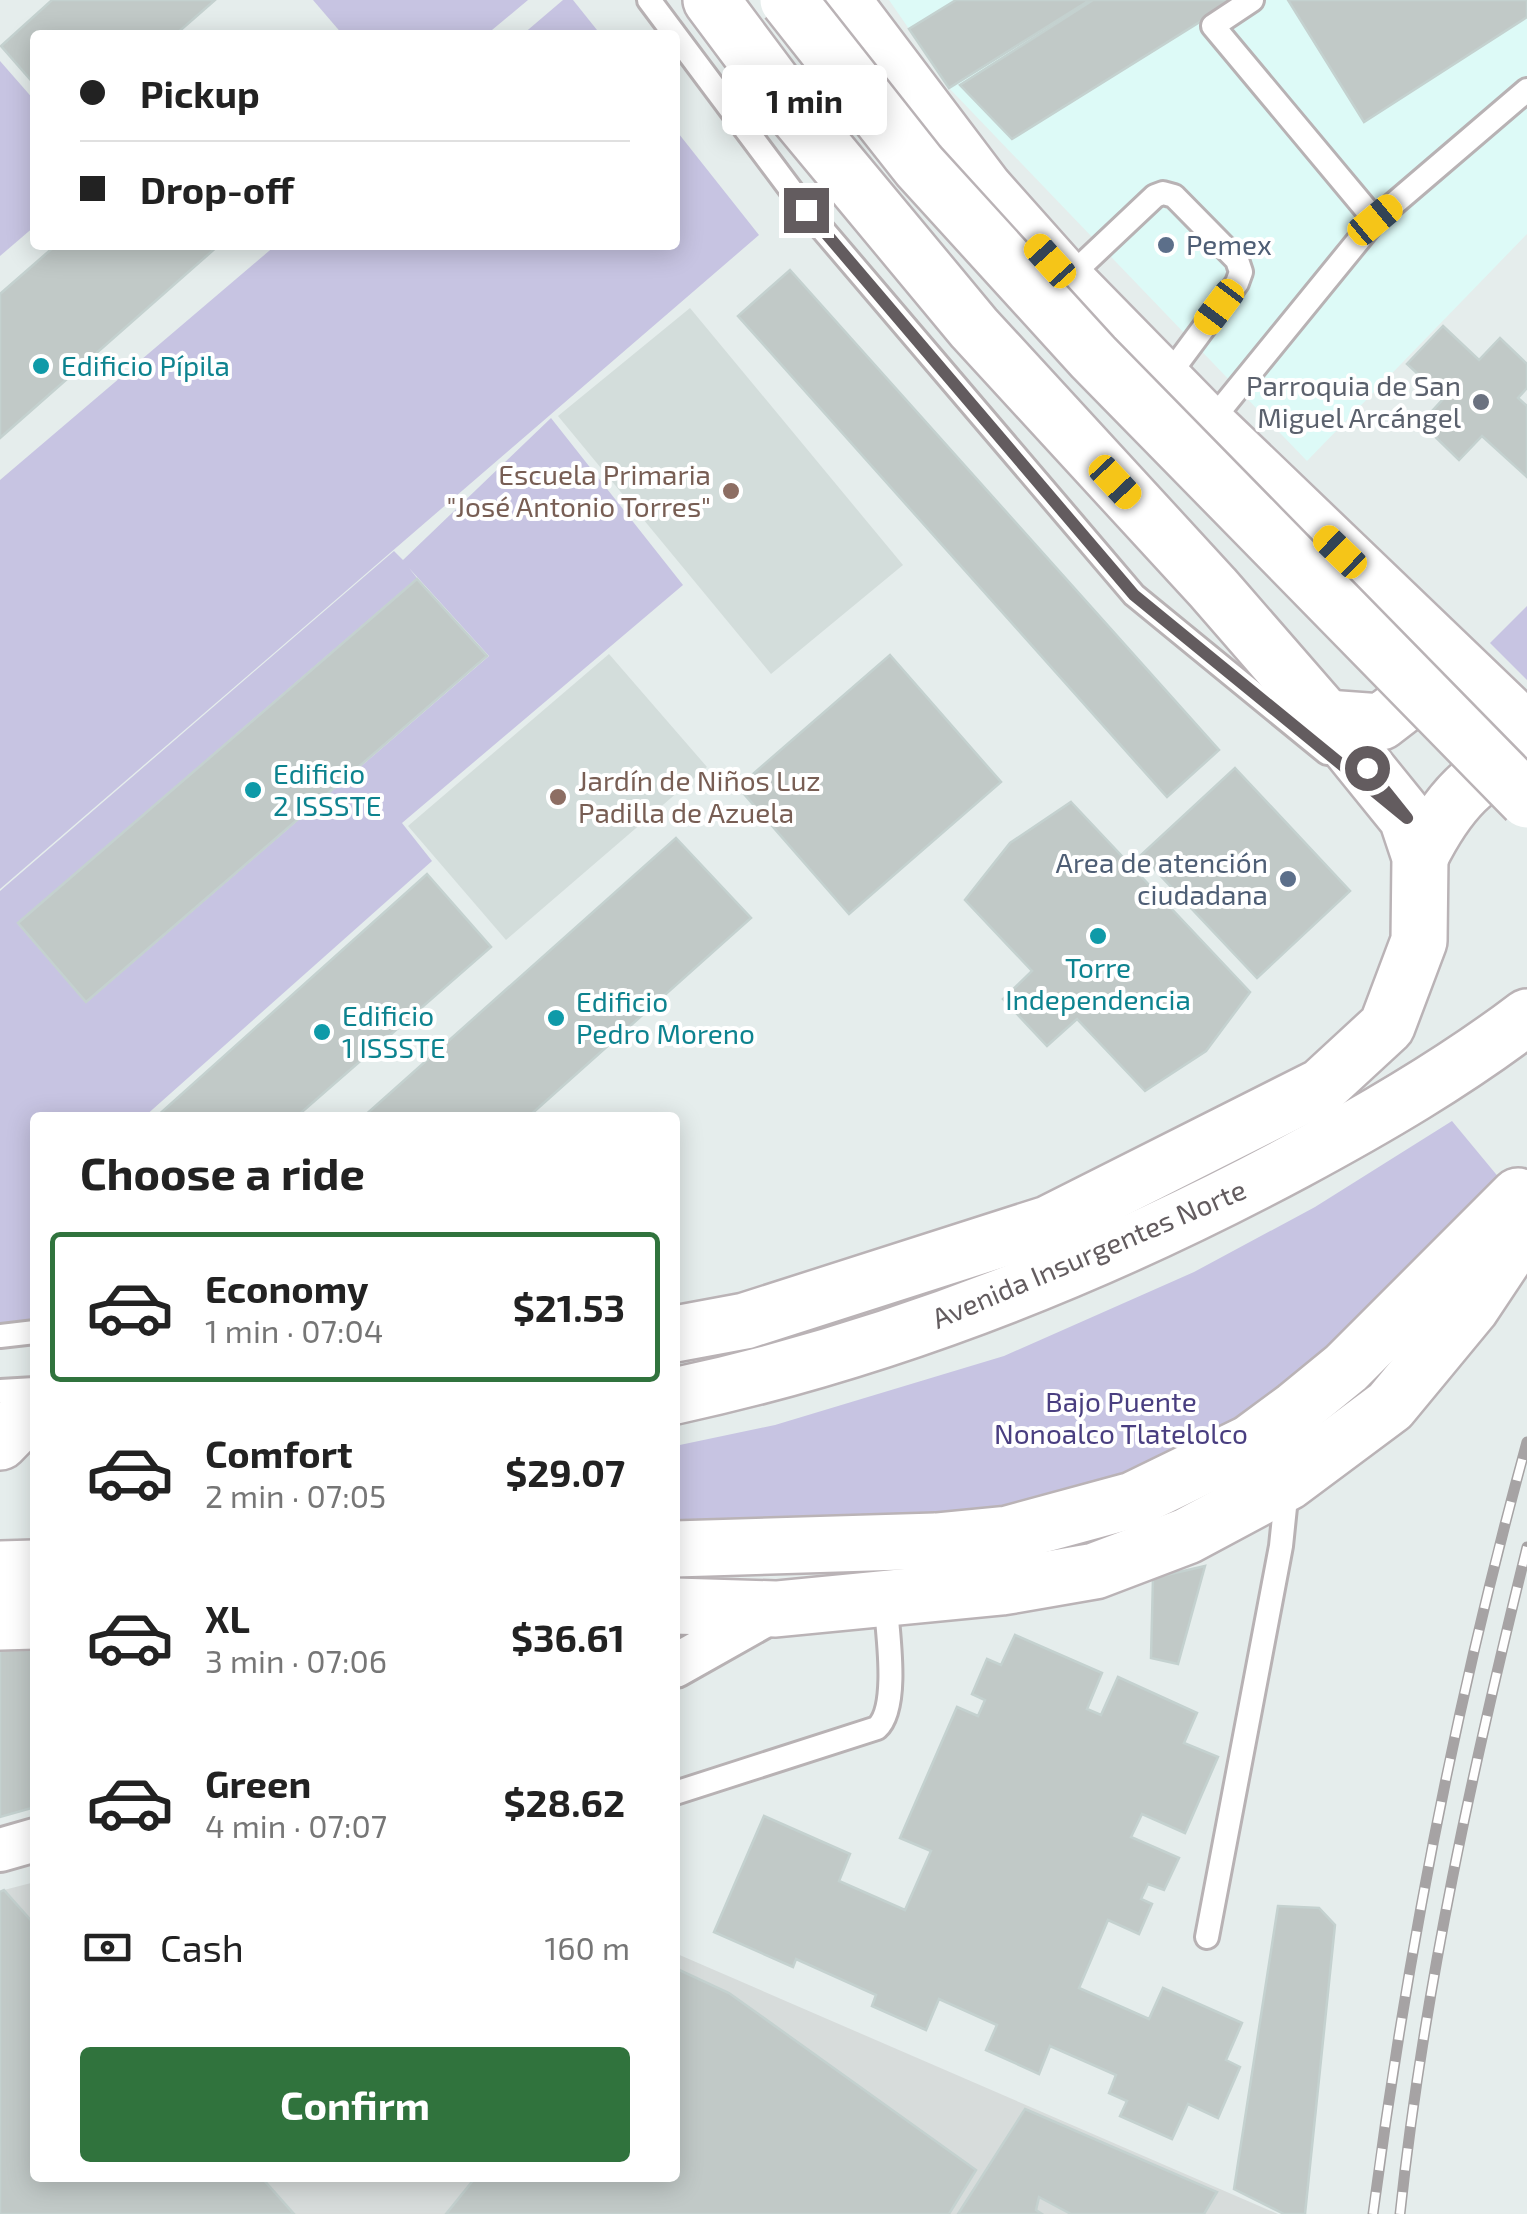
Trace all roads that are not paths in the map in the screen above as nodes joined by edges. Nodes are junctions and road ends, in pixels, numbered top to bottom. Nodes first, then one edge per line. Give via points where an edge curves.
1 (649, 0) edge
2 (711, 0) edge
3 (788, 0) edge
4 (842, 0) edge
5 (1252, 0) edge
6 (679, 30) edge
7 (680, 31) edge
8 (1527, 90) edge
9 (773, 124) junction
10 (1375, 220) junction
11 (1066, 280) junction
12 (992, 349) junction
13 (1165, 380) junction
14 (1208, 425) junction
15 (1419, 628) junction
16 (1326, 718) junction
17 (1527, 731) edge
18 (1527, 762) edge
19 (1527, 800) edge
20 (1414, 838) junction
21 (1527, 1017) edge
22 (1527, 1186) edge
23 (1527, 1217) edge
24 (30, 1333) edge
25 (680, 1333) edge
26 (0, 1336) edge
27 (30, 1390) edge
28 (0, 1392) edge
29 (680, 1395) edge
30 (30, 1412) edge
31 (0, 1445) edge
32 (30, 1447) edge
33 (1288, 1482) junction
34 (680, 1549) edge
35 (30, 1568) edge
36 (0, 1569) edge
37 (885, 1598) junction
38 (680, 1606) edge
39 (776, 1609) junction
40 (30, 1621) edge
41 (0, 1622) edge
42 (680, 1663) edge
43 (680, 1791) edge
44 (30, 1841) edge
45 (0, 1850) edge
46 (1207, 1937) dead end

1 - 6 lane
2 - 9 street
3 - 19 street, bridge via 919,166 1093,357
4 - 11 street via 985,188
5 - 10 lane via 1213,26
7 - 9 lane
8 - 10 lane
9 - 12 street
9 - 20 lane via 819,225 1134,595
10 - 14 lane
11 - 12 street via 1070,312 1043,349
11 - 13 street
11 - 13 lane via 1154,196 1174,196 1241,272
12 - 16 street
13 - 14 street
14 - 15 street
15 - 16 street via 1426,673 1407,702 1381,722
15 - 17 street
16 - 20 street
18 - 20 street via 1506,762
20 - 25 street via 1419,941 1387,1026 1322,1086 1048,1224 745,1321
21 - 29 street, Avenida Insurgentes Norte via 1341,1136 1133,1242 844,1354
22 - 34 street via 1346,1368 1250,1442 1134,1500 1008,1534
23 - 33 street via 1471,1308 1390,1406
24 - 26 lane
27 - 28 lane
30 - 31 street
31 - 32 street
33 - 37 street via 1187,1536 1095,1571
33 - 46 lane
35 - 36 street
37 - 39 street
37 - 43 lane via 887,1715 877,1728
38 - 39 street
39 - 42 street
40 - 41 street
44 - 45 street

